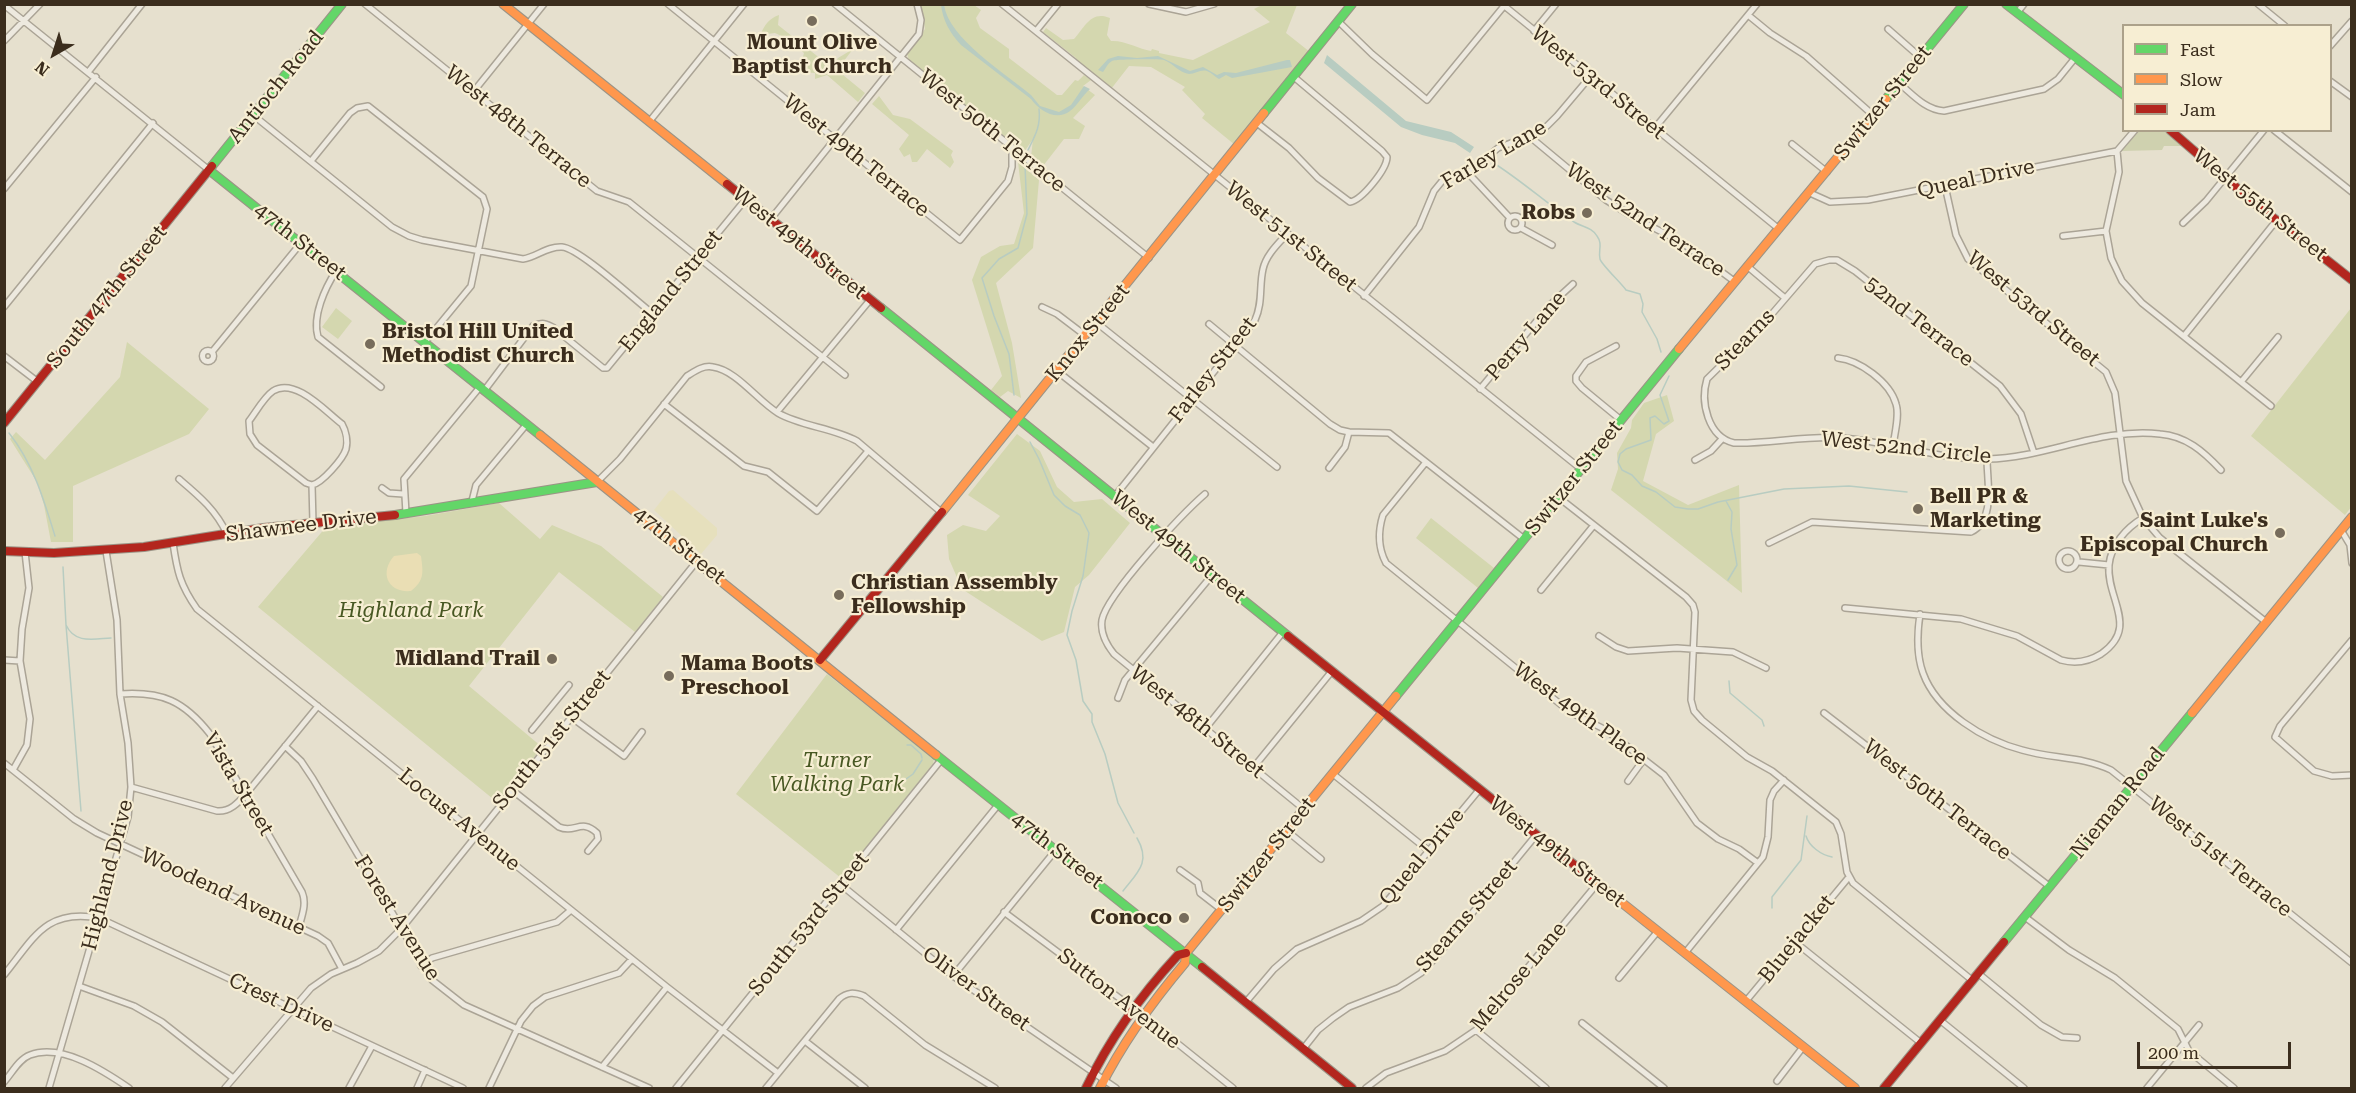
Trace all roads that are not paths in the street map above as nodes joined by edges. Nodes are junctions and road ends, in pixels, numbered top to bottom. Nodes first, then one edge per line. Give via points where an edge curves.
1 (40, 4) edge
2 (142, 4) edge
3 (342, 4) edge
4 (366, 4) edge
5 (503, 4) edge
6 (544, 4) edge
7 (668, 4) edge
8 (744, 4) edge
9 (835, 4) edge
10 (917, 4) edge
11 (1002, 4) edge
12 (1058, 4) edge
13 (1149, 4) edge
14 (1215, 4) edge
15 (1353, 4) edge
16 (1556, 4) edge
17 (1757, 4) edge
18 (1964, 4) edge
19 (2006, 4) edge
20 (2024, 4) edge
21 (2258, 4) edge
22 (4, 5) edge
23 (1503, 5) edge
24 (2017, 13) junction
25 (1748, 15) junction
26 (26, 21) junction
27 (2352, 21) edge
28 (1339, 22) junction
29 (528, 24) junction
30 (2283, 24) edge
31 (1888, 28) dead end
32 (1036, 31) junction
33 (1534, 32) junction
34 (4, 41) edge
35 (715, 42) junction
36 (2332, 45) edge
37 (901, 57) junction
38 (1920, 57) junction
39 (2075, 58) junction
40 (89, 71) junction
41 (96, 77) junction
42 (1590, 77) junction
43 (1294, 78) junction
44 (2332, 82) edge
45 (1900, 84) junction
46 (474, 91) junction
47 (2122, 93) edge
48 (2352, 98) edge
49 (254, 115) junction
50 (1873, 116) junction
51 (649, 122) junction
52 (153, 123) junction
53 (1257, 123) junction
54 (1654, 129) junction
55 (2132, 132) edge
56 (2171, 132) edge
57 (2262, 132) edge
58 (2277, 132) edge
59 (1529, 136) junction
60 (836, 140) junction
61 (1792, 144) dead end
62 (1012, 149) junction
63 (2117, 151) junction
64 (311, 161) junction
65 (209, 170) junction
66 (1827, 172) junction
67 (1468, 173) junction
68 (1215, 175) junction
69 (2225, 179) junction
70 (1945, 186) junction
71 (4, 189) edge
72 (2352, 192) edge
73 (1810, 194) junction
74 (745, 200) junction
75 (1510, 218) junction
76 (770, 220) junction
77 (2276, 221) junction
78 (2183, 223) dead end
79 (1521, 228) junction
80 (1779, 229) junction
81 (2106, 231) junction
82 (1287, 234) junction
83 (2063, 237) dead end
84 (301, 243) junction
85 (1552, 246) dead end
86 (479, 251) junction
87 (698, 256) junction
88 (1149, 258) junction
89 (1829, 260) joint
90 (1747, 266) junction
91 (336, 271) junction
92 (2352, 280) edge
93 (1734, 281) junction
94 (1573, 284) dead end
95 (1364, 296) junction
96 (1785, 298) junction
97 (870, 300) junction
98 (4, 307) edge
99 (1042, 307) dead end
100 (652, 313) junction
101 (1096, 323) junction
102 (1209, 324) dead end
103 (1086, 336) junction
104 (2184, 336) junction
105 (2278, 337) dead end
106 (425, 342) junction
107 (1235, 345) junction
108 (1616, 346) dead end
109 (212, 352) dead end
110 (4, 356) edge
111 (823, 357) junction
112 (1838, 357) dead end
113 (1057, 371) junction
114 (845, 375) dead end
115 (38, 382) junction
116 (2241, 382) junction
117 (381, 387) dead end
118 (482, 389) junction
119 (1480, 389) junction
120 (1193, 400) junction
121 (664, 404) junction
122 (2271, 406) dead end
123 (777, 412) junction
124 (1018, 419) junction
125 (1621, 420) junction
126 (4, 423) edge
127 (526, 424) junction
128 (1349, 432) junction
129 (2120, 436) junction
130 (1722, 439) junction
131 (1153, 447) junction
132 (1893, 447) junction
133 (868, 451) junction
134 (2034, 453) junction
135 (1987, 459) junction
136 (1695, 460) dead end
137 (1426, 462) junction
138 (1277, 467) dead end
139 (580, 468) junction
140 (1329, 468) dead end
141 (1581, 469) junction
142 (2221, 470) dead end
143 (179, 479) dead end
144 (597, 482) junction
145 (312, 485) junction
146 (572, 485) junction
147 (382, 488) dead end
148 (403, 494) junction
149 (1205, 494) dead end
150 (1115, 496) junction
151 (1558, 496) junction
152 (472, 501) junction
153 (941, 512) junction
154 (405, 513) junction
155 (2352, 517) edge
156 (2143, 518) junction
157 (313, 523) junction
158 (1594, 525) junction
159 (2341, 530) junction
160 (227, 534) junction
161 (1164, 536) junction
162 (1524, 539) junction
163 (173, 543) junction
164 (1769, 543) dead end
165 (4, 551) edge
166 (106, 551) junction
167 (25, 552) junction
168 (697, 561) junction
169 (2079, 562) dead end
170 (2352, 563) edge
171 (2109, 565) junction
172 (1213, 574) junction
173 (1541, 590) dead end
174 (1845, 608) dead end
175 (1920, 614) junction
176 (1456, 622) junction
177 (2266, 622) junction
178 (1284, 632) junction
179 (1599, 636) dead end
180 (2352, 640) edge
181 (1693, 649) junction
182 (4, 660) edge
183 (820, 660) junction
184 (20, 661) junction
185 (1766, 668) dead end
186 (1133, 670) junction
187 (1332, 671) junction
188 (569, 684) dead end
189 (120, 694) junction
190 (1118, 698) dead end
191 (318, 706) junction
192 (1382, 713) junction
193 (1824, 713) dead end
194 (571, 717) junction
195 (1205, 729) junction
196 (532, 730) dead end
197 (642, 732) dead end
198 (285, 746) junction
199 (1644, 759) junction
200 (942, 760) junction
201 (4, 764) edge
202 (1253, 768) junction
203 (13, 770) junction
204 (1333, 774) junction
205 (2352, 775) edge
206 (1784, 780) junction
207 (1628, 781) dead end
208 (2132, 786) junction
209 (130, 787) junction
210 (512, 790) junction
211 (1479, 790) junction
212 (246, 794) junction
213 (998, 805) junction
214 (1305, 810) junction
215 (1287, 831) junction
216 (477, 834) junction
217 (1537, 834) junction
218 (121, 845) junction
219 (588, 851) dead end
220 (1055, 851) junction
221 (1429, 851) junction
222 (1321, 859) dead end
223 (1758, 863) junction
224 (1180, 870) dead end
225 (1849, 877) junction
226 (1597, 884) junction
227 (840, 885) junction
228 (2049, 886) junction
229 (571, 910) junction
230 (1222, 910) junction
231 (1004, 912) junction
232 (2025, 917) junction
233 (99, 918) junction
234 (299, 927) junction
235 (402, 928) junction
236 (896, 930) junction
237 (1658, 931) junction
238 (1795, 942) junction
239 (1685, 953) junction
240 (1186, 954) junction
241 (632, 959) junction
242 (2352, 963) edge
243 (422, 966) junction
244 (342, 969) junction
245 (1979, 974) junction
246 (4, 975) edge
247 (953, 976) junction
248 (1619, 978) dead end
249 (1973, 981) junction
250 (79, 987) junction
251 (666, 987) junction
252 (1746, 1001) junction
253 (1246, 1002) junction
254 (292, 1008) junction
255 (1133, 1008) junction
256 (1142, 1015) junction
257 (1941, 1021) junction
258 (1582, 1023) dead end
259 (2199, 1025) dead end
260 (517, 1029) junction
261 (1476, 1030) junction
262 (723, 1031) junction
263 (2077, 1038) dead end
264 (805, 1041) junction
265 (1921, 1043) junction
266 (2184, 1043) junction
267 (372, 1046) junction
268 (1803, 1047) junction
269 (1303, 1049) junction
270 (59, 1053) junction
271 (602, 1067) junction
272 (425, 1070) junction
273 (1095, 1072) junction
274 (778, 1074) junction
275 (233, 1078) junction
276 (1104, 1079) junction
277 (1777, 1081) dead end
278 (4, 1082) edge
279 (49, 1089) edge
280 (129, 1089) edge
281 (225, 1089) edge
282 (349, 1089) edge
283 (417, 1089) edge
284 (464, 1089) edge
285 (489, 1089) edge
286 (649, 1089) edge
287 (676, 1089) edge
288 (766, 1089) edge
289 (865, 1089) edge
290 (995, 1089) edge
291 (1086, 1089) edge
292 (1100, 1089) edge
293 (1116, 1089) edge
294 (1233, 1089) edge
295 (1352, 1089) edge
296 (1366, 1089) edge
297 (1546, 1089) edge
298 (1664, 1089) edge
299 (1855, 1089) edge
300 (1884, 1089) edge
301 (2024, 1089) edge
302 (2147, 1089) edge
303 (2234, 1089) edge

1 - 26 street
2 - 40 street
3 - 49 street, Antioch Road
4 - 46 street, West 48th Terrace
5 - 29 street, West 49th Street
6 - 29 street
7 - 35 street, West 49th Terrace
8 - 35 street
9 - 37 street, West 50th Terrace
10 - 37 street via 921,31
11 - 32 street, West 51st Street
12 - 32 street
13 - 14 street via 1186,12
15 - 28 street, Knox Street
16 - 33 street
17 - 25 street
18 - 38 street, Switzer Street
19 - 24 street
20 - 24 street
21 - 30 street
22 - 26 street, 47th Street
23 - 28 street via 1427,100
23 - 33 street, West 53rd Street
24 - 39 street
25 - 50 street via 1806,56
25 - 54 street
26 - 34 street
26 - 40 street, 47th Street
27 - 36 street
28 - 43 street, Knox Street
29 - 46 street
29 - 51 street, West 49th Street
31 - 38 street
32 - 68 street, West 51st Street
33 - 42 street, West 53rd Street
35 - 51 street
35 - 60 street, West 49th Terrace
37 - 60 street
37 - 62 street, West 50th Terrace
38 - 45 street, Switzer Street
39 - 45 street via 2044,90 1944,111 1924,105
39 - 47 street
40 - 41 street, 47th Street
41 - 52 street, 47th Street
41 - 71 street
42 - 54 street, West 53rd Street
42 - 59 street, Farley Lane via 1553,121
43 - 53 street, Knox Street
43 - 53 street via 1387,157 1371,185 1356,201 1345,200
44 - 48 street
45 - 50 street, Switzer Street
46 - 87 street, West 48th Terrace via 597,191 629,202
49 - 64 street
49 - 65 street, Antioch Road
50 - 66 street, Switzer Street
51 - 74 street, West 49th Street
52 - 65 street, 47th Street
52 - 98 street
53 - 68 street, Knox Street
54 - 80 street, West 53rd Street
55 - 63 street
56 - 69 street, West 55th Street
57 - 69 street
58 - 72 street
59 - 67 street, Farley Lane via 1498,148
59 - 93 street, West 52nd Terrace via 1606,200 1681,242
60 - 62 street, West 49th Terrace via 960,240 1008,181
60 - 76 street
61 - 66 street
62 - 88 street, West 50th Terrace
63 - 70 street, Queal Drive
63 - 81 street via 2119,172
64 - 86 street via 399,232
64 - 86 street via 350,113 364,106 376,110 483,197 487,209
65 - 84 street, 47th Street
65 - 115 street, South 47th Street
66 - 73 street, Switzer Street
67 - 75 street
67 - 95 street, Farley Lane via 1439,183 1419,227
68 - 82 street, West 51st Street
68 - 88 street, Knox Street
69 - 77 street, West 55th Street
69 - 78 street
70 - 73 street, Queal Drive via 1854,202 1830,202
70 - 129 street, West 53rd Street via 1958,242 1968,259 2106,372 2115,393
73 - 80 street, Switzer Street
74 - 76 street, West 49th Street
74 - 87 street, England Street
75 - 79 street via 1510,227
75 - 79 street via 1520,218
76 - 97 street, West 49th Street
77 - 92 street, West 55th Street
77 - 104 street
79 - 85 street
80 - 90 street, Switzer Street
81 - 83 street
81 - 104 street via 2111,258 2125,286
82 - 95 street, West 51st Street
82 - 107 street, Farley Street via 1263,268 1258,313
84 - 91 street, 47th Street
84 - 109 street
86 - 100 street via 522,259 552,247 566,247
86 - 106 street via 471,286
87 - 100 street, England Street
87 - 111 street, West 48th Terrace
88 - 101 street, Knox Street
89 - 96 street, Stearns via 1810,268
89 - 134 street, 52nd Terrace via 1856,271 2006,392 2021,414
90 - 93 street, Switzer Street
90 - 96 street
91 - 106 street, 47th Street
91 - 117 street via 323,290 318,337
93 - 125 street, Switzer Street
94 - 119 street, Perry Lane via 1550,305
95 - 119 street, West 51st Street
96 - 130 street, Stearns via 1707,380 1704,395 1710,420
97 - 111 street
97 - 124 street, West 49th Street
99 - 103 street
100 - 118 street, England Street via 607,368 547,323 534,326
101 - 103 street, Knox Street
101 - 120 street
102 - 107 street
103 - 113 street, Knox Street
104 - 116 street
105 - 116 street
106 - 118 street, 47th Street
107 - 120 street, Farley Street
107 - 128 street via 1330,424
108 - 125 street via 1583,364 1576,381
110 - 115 street
111 - 114 street, West 48th Terrace
111 - 123 street
112 - 132 street via 1862,367 1893,396 1897,409
113 - 124 street, Knox Street
113 - 131 street
115 - 126 street, South 47th Street
116 - 122 street
118 - 127 street, 47th Street
118 - 148 street via 404,479
119 - 141 street, West 51st Street
120 - 131 street, Farley Street
120 - 138 street
121 - 123 street via 687,376 697,369 713,367 727,372
121 - 133 street via 744,466 768,472 818,511
121 - 144 street
123 - 133 street via 845,435
124 - 150 street, West 49th Street
124 - 153 street, Knox Street
125 - 141 street, Switzer Street
127 - 139 street, 47th Street
127 - 152 street via 476,485
128 - 137 street via 1389,433
128 - 140 street via 1345,447
129 - 134 street, West 52nd Circle
129 - 142 street, West 52nd Circle via 2172,436 2197,447
129 - 156 street, West 53rd Street via 2126,481
130 - 132 street, West 52nd Circle via 1740,443 1830,437
130 - 136 street
131 - 150 street, Farley Street
132 - 135 street, West 52nd Circle
133 - 153 street
134 - 135 street, West 52nd Circle
135 - 164 street via 1987,513 1971,532 1812,522
137 - 162 street
137 - 176 street, West 49th Place via 1383,515 1382,555 1391,568
139 - 144 street, 47th Street
139 - 146 street
141 - 151 street, Switzer Street
143 - 160 street via 211,507
144 - 146 street, Shawnee Drive
144 - 168 street, 47th Street
145 - 145 street via 257,445 250,434 249,421 270,394 281,388 299,390 345,429 344,452 320,483
145 - 157 street
146 - 152 street, Shawnee Drive
147 - 148 street
148 - 154 street
149 - 161 street
150 - 161 street, West 49th Street
151 - 158 street
151 - 162 street, Switzer Street
152 - 154 street, Shawnee Drive
153 - 183 street, Knox Street
154 - 157 street, Shawnee Drive
155 - 159 street, Nieman Road
156 - 171 street via 2122,536
156 - 177 street, West 53rd Street via 2160,538
157 - 160 street, Shawnee Drive
158 - 173 street
158 - 181 street via 1693,605
159 - 170 street via 2350,546
159 - 177 street, Nieman Road
160 - 163 street, Shawnee Drive
161 - 172 street, West 49th Street
161 - 186 street, West 48th Street via 1104,614 1102,627 1109,648
162 - 176 street, Switzer Street
163 - 166 street, Shawnee Drive
163 - 191 street, Locust Avenue via 177,575 197,609
165 - 167 street, Shawnee Drive
166 - 167 street, Shawnee Drive
166 - 189 street, Highland Drive via 117,620
167 - 184 street via 29,588
168 - 183 street, 47th Street
168 - 194 street, South 51st Street
169 - 171 street
171 - 175 street via 2120,627 2107,649 2086,661 2061,660 2017,636 1982,624
172 - 178 street, West 49th Street
172 - 186 street
174 - 175 street
175 - 208 street, West 51st Terrace via 1917,647 1923,674 1954,714 2004,745 2096,763
176 - 192 street, Switzer Street
176 - 199 street, West 49th Place via 1570,712 1606,730
177 - 208 street, Nieman Road
178 - 187 street, West 49th Street
178 - 195 street
179 - 181 street via 1628,651
180 - 205 street via 2275,737 2314,771 2332,776
181 - 185 street via 1734,652
181 - 206 street via 1694,711 1747,757
182 - 184 street
183 - 200 street, 47th Street
184 - 203 street via 30,719 27,746
186 - 190 street
186 - 195 street, West 48th Street
187 - 192 street, West 49th Street
187 - 202 street
188 - 196 street
189 - 209 street, Highland Drive
189 - 212 street, Vista Street via 141,692 182,705 210,734
191 - 198 street
191 - 216 street, Locust Avenue
192 - 204 street, Switzer Street
192 - 211 street, West 49th Street
193 - 228 street, West 50th Terrace
194 - 197 street via 624,756
194 - 210 street, South 51st Street
195 - 202 street, West 48th Street
198 - 212 street
198 - 235 street, Forest Avenue via 313,778
199 - 207 street
199 - 223 street, West 49th Place via 1669,779 1697,823
200 - 213 street, 47th Street
200 - 227 street, South 53rd Street
201 - 203 street, Woodend Avenue
202 - 214 street, West 48th Street
203 - 218 street, Woodend Avenue via 74,819
204 - 214 street, Switzer Street
204 - 221 street
206 - 223 street via 1770,800 1767,844
206 - 225 street via 1836,822
208 - 228 street, Nieman Road
208 - 242 street, West 51st Terrace
209 - 212 street via 223,811
209 - 218 street, Highland Drive
210 - 216 street, South 51st Street
210 - 219 street via 565,830 581,825 592,828 598,839
211 - 217 street, West 49th Street
211 - 221 street, Queal Drive
212 - 234 street, Vista Street via 305,899
213 - 220 street, 47th Street
213 - 236 street
214 - 215 street, Switzer Street
215 - 222 street
215 - 230 street, Switzer Street
216 - 229 street, Locust Avenue
216 - 235 street, South 51st Street
217 - 226 street, West 49th Street
217 - 269 street, Stearns Street via 1421,973 1349,1007 1318,1030
218 - 233 street, Highland Drive
218 - 234 street, Woodend Avenue
220 - 231 street
220 - 240 street, 47th Street
221 - 253 street, Queal Drive via 1383,906 1361,921 1297,949
223 - 239 street
224 - 230 street
225 - 238 street, Bluejacket
225 - 249 street
226 - 237 street, West 49th Street
226 - 261 street, Melrose Lane
227 - 236 street, Oliver Street
227 - 262 street, South 53rd Street
228 - 232 street, Nieman Road
229 - 241 street, Locust Avenue
229 - 243 street via 557,922 432,958
230 - 240 street, Switzer Street
231 - 247 street
231 - 255 street, Sutton Avenue
232 - 245 street, Nieman Road
232 - 266 street via 2068,950 2115,978 2178,1029
233 - 246 street via 83,915 55,920 44,927
233 - 250 street, Highland Drive
233 - 254 street, Crest Drive
234 - 244 street, Woodend Avenue via 328,943
235 - 243 street, Forest Avenue
235 - 244 street, South 51st Street via 379,951
236 - 247 street, Oliver Street
237 - 239 street, West 49th Street
237 - 248 street
238 - 252 street, Bluejacket
238 - 265 street
239 - 252 street, West 49th Street
240 - 253 street, 47th Street
240 - 255 street via 1178,955
240 - 256 street via 1185,963
241 - 251 street, Locust Avenue
241 - 260 street via 619,973 545,997 529,1010
243 - 260 street, Forest Avenue via 455,999
244 - 254 street, South 51st Street via 320,981
245 - 249 street, Nieman Road
245 - 263 street via 2041,1025 2062,1037
247 - 273 street, Oliver Street
249 - 257 street, Nieman Road
250 - 270 street, Highland Drive
250 - 275 street via 118,999 162,1022
251 - 262 street, Locust Avenue
251 - 271 street
252 - 268 street, West 49th Street
253 - 269 street, 47th Street
254 - 267 street, Crest Drive
254 - 275 street, South 51st Street
255 - 256 street, Sutton Avenue
255 - 273 street
256 - 276 street
256 - 294 street, Sutton Avenue
257 - 265 street, Nieman Road
257 - 301 street
258 - 298 street
259 - 266 street
260 - 271 street, Forest Avenue
260 - 285 street
261 - 296 street, Melrose Lane via 1445,1051 1386,1073
261 - 297 street
262 - 274 street, Locust Avenue
262 - 287 street, South 53rd Street
264 - 274 street
264 - 289 street
264 - 290 street via 839,999 850,993 864,996 925,1045
265 - 300 street, Nieman Road
266 - 302 street
266 - 303 street
267 - 272 street, Crest Drive
267 - 282 street
268 - 277 street
268 - 299 street, West 49th Street
269 - 295 street, 47th Street
270 - 278 street via 31,1054
270 - 279 street, Highland Drive
270 - 280 street via 83,1061
271 - 286 street, Forest Avenue
272 - 283 street
272 - 284 street, Crest Drive
273 - 276 street, Oliver Street
273 - 291 street
274 - 288 street
275 - 281 street, South 51st Street
276 - 292 street
276 - 293 street, Oliver Street

